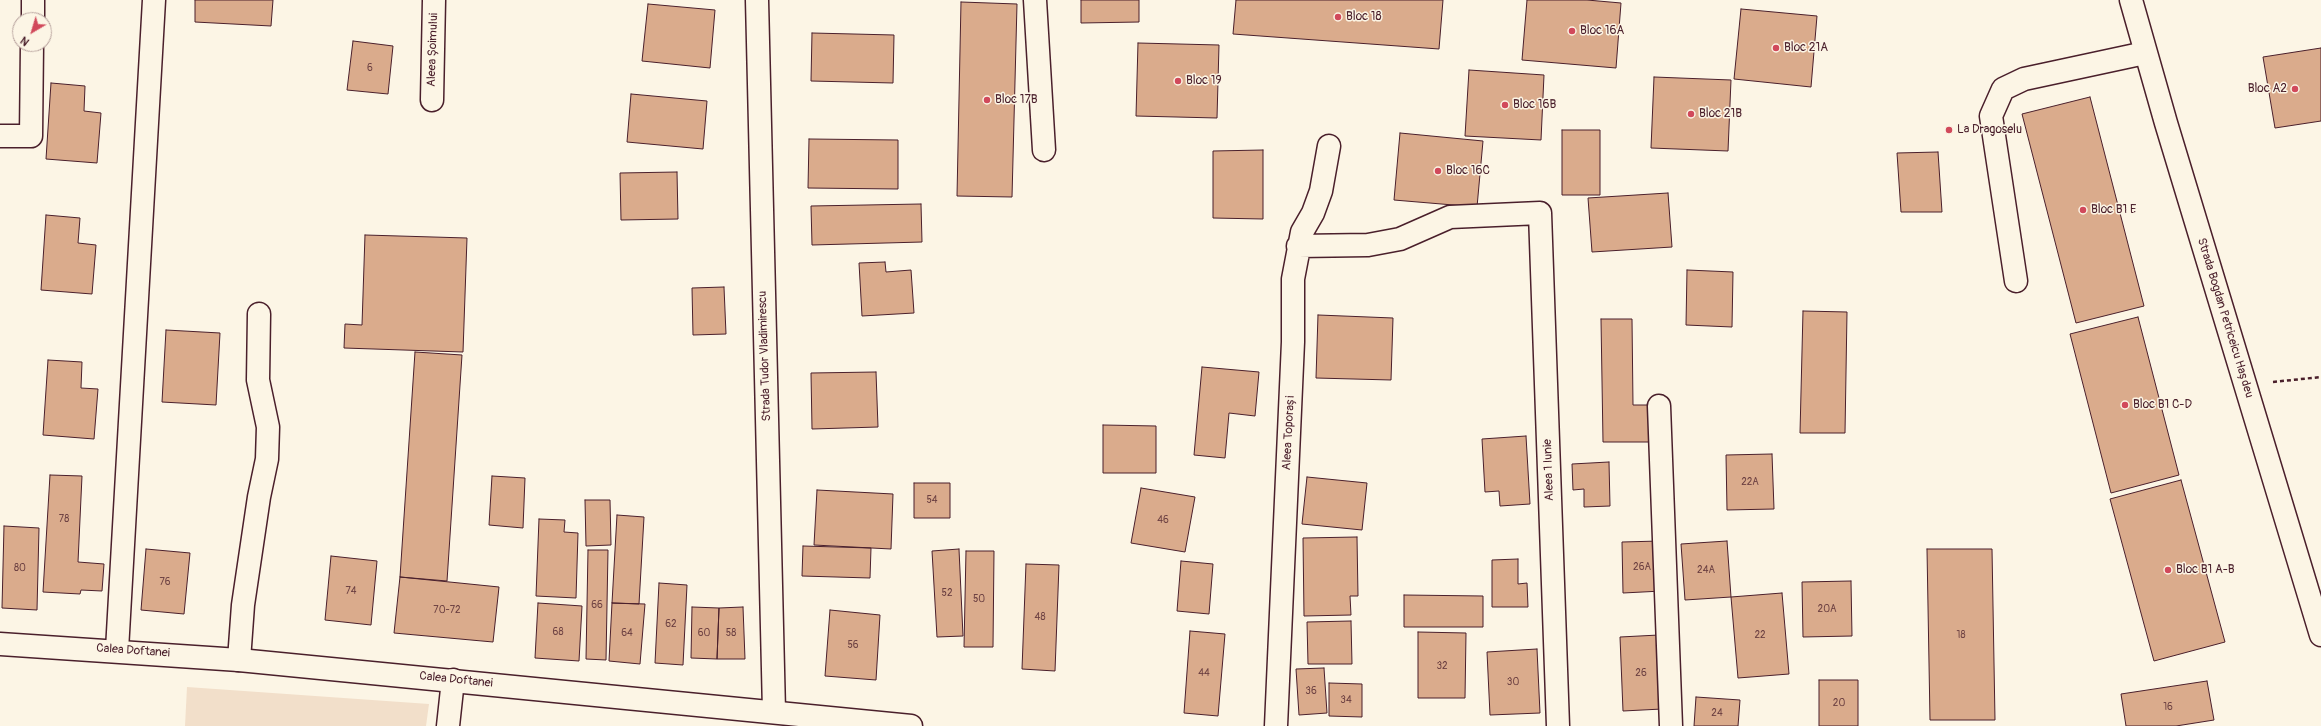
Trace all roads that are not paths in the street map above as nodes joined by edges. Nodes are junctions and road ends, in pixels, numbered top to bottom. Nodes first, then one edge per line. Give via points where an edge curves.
1 (33, 0) edge
2 (154, 0) edge
3 (434, 0) edge
4 (757, 0) edge
5 (1035, 0) edge
6 (2131, 0) edge
7 (33, 12) edge
8 (32, 52) edge
9 (2145, 53) junction
10 (432, 100) dead end
11 (0, 136) edge
12 (1329, 146) dead end
13 (1044, 150) dead end
14 (1298, 246) junction
15 (2016, 281) dead end
16 (259, 314) dead end
17 (1659, 406) dead end
18 (2321, 635) edge
19 (0, 644) edge
20 (117, 650) junction
21 (239, 660) junction
22 (453, 680) junction
23 (774, 711) junction
24 (448, 726) edge
25 (911, 726) edge
26 (1276, 726) edge
27 (1558, 726) edge
28 (1671, 726) edge

1 - 7 street
2 - 20 street
3 - 10 street, Aleea Șoimului
4 - 23 street, Strada Tudor Vladimirescu
5 - 13 street
6 - 9 street, Strada Bogdan Petriceicu Hașdeu
8 - 11 street via 31,136
9 - 15 street via 2024,79 2003,90 1991,116
9 - 18 street, Strada Bogdan Petriceicu Hașdeu
12 - 14 street, Aleea Toporași via 1321,191
14 - 26 street, Aleea Toporași via 1293,279 1293,342
14 - 27 street, Aleea 1 Iunie via 1368,245 1400,239 1450,217 1540,214
16 - 21 street via 258,380 268,427 267,459 258,497 243,606
17 - 28 street
19 - 20 street, Calea Doftanei
20 - 21 street, Calea Doftanei
21 - 22 street, Calea Doftanei
22 - 23 street, Calea Doftanei
22 - 24 street
23 - 25 street, Calea Doftanei

